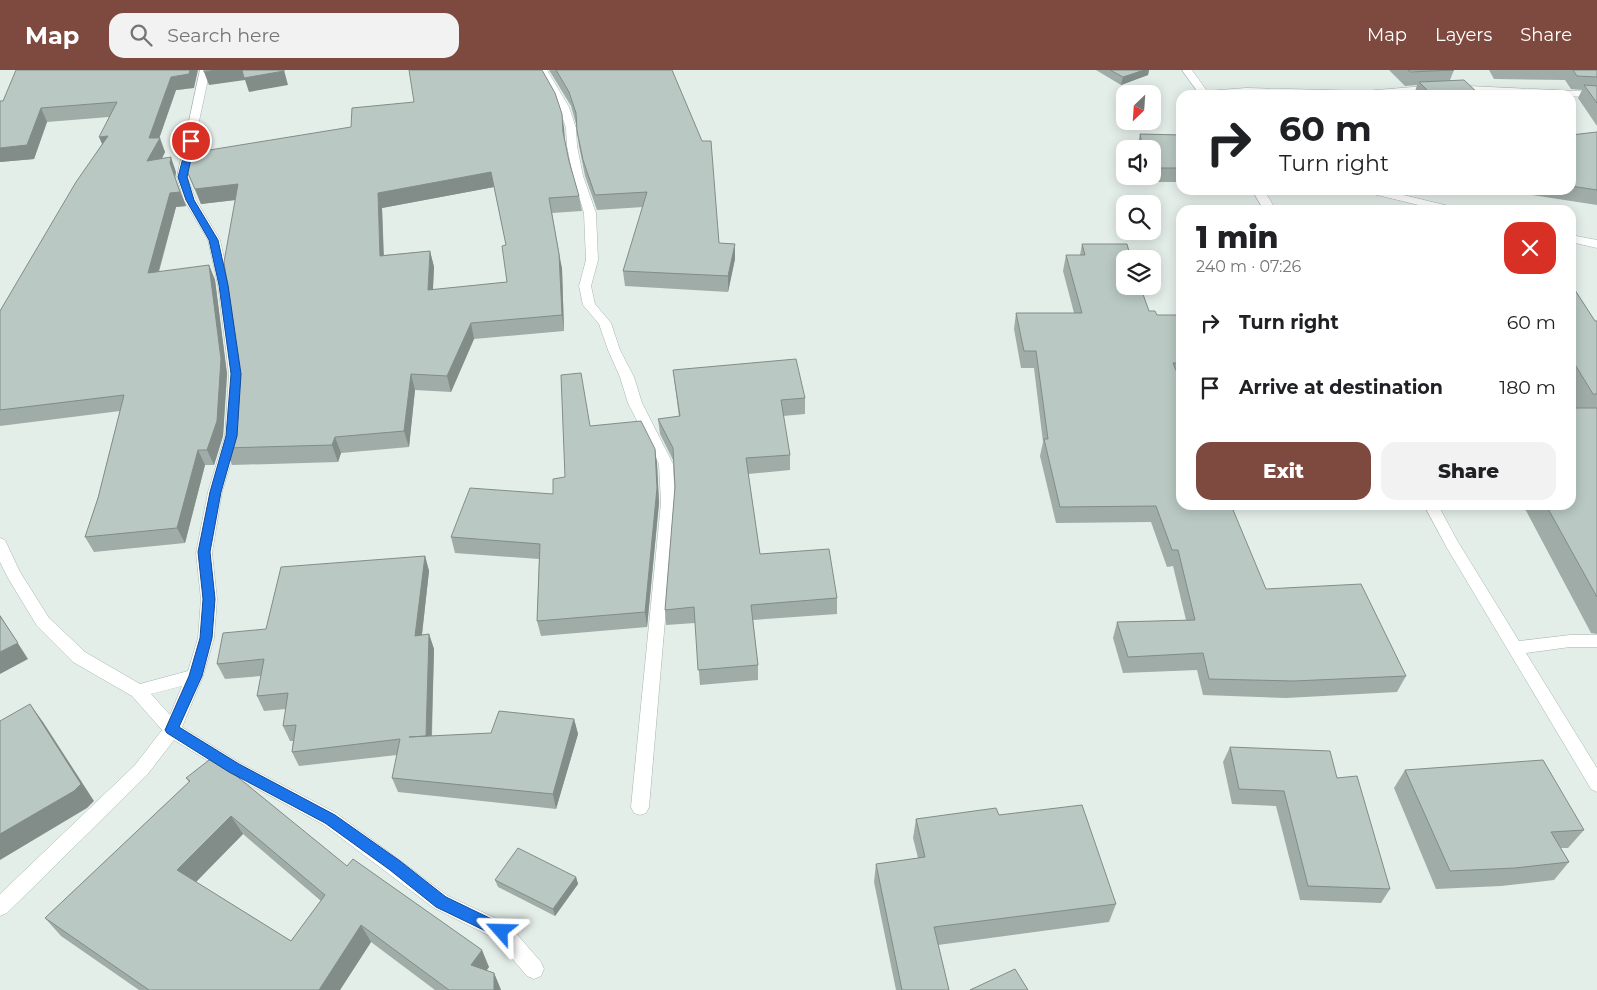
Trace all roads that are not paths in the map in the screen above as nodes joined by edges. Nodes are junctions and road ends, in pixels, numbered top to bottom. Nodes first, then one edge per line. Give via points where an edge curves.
1 (205, 70) edge
2 (542, 70) edge
3 (1187, 70) edge
4 (1201, 90) edge
5 (1232, 90) edge
6 (1280, 90) edge
7 (1411, 90) edge
8 (1508, 90) edge
9 (1576, 94) edge
10 (1597, 95) edge
11 (1390, 195) edge
12 (1433, 205) edge
13 (1576, 239) edge
14 (1597, 244) edge
15 (1434, 510) edge
16 (0, 544) edge
17 (1597, 641) edge
18 (1515, 648) junction
19 (195, 676) junction
20 (138, 691) junction
21 (172, 730) junction
22 (1597, 784) edge
23 (640, 807) dead end
24 (0, 907) edge
25 (534, 969) dead end

1 - 19 street via 182,177 190,200 214,240 224,285 236,374 232,436 215,492 204,552 209,599 206,638
2 - 23 street via 564,106 571,128 578,176 590,213 592,260 586,286 589,305 606,323 635,403 666,464 668,503
3 - 4 street
5 - 6 street
7 - 8 street
9 - 10 street
11 - 12 street
13 - 14 street
15 - 18 street
16 - 20 street via 13,574 43,622 79,657
17 - 18 street
18 - 22 street
19 - 20 street
19 - 21 street
20 - 21 street
21 - 24 street via 141,770
21 - 25 street via 234,768 330,819 441,902 501,931

